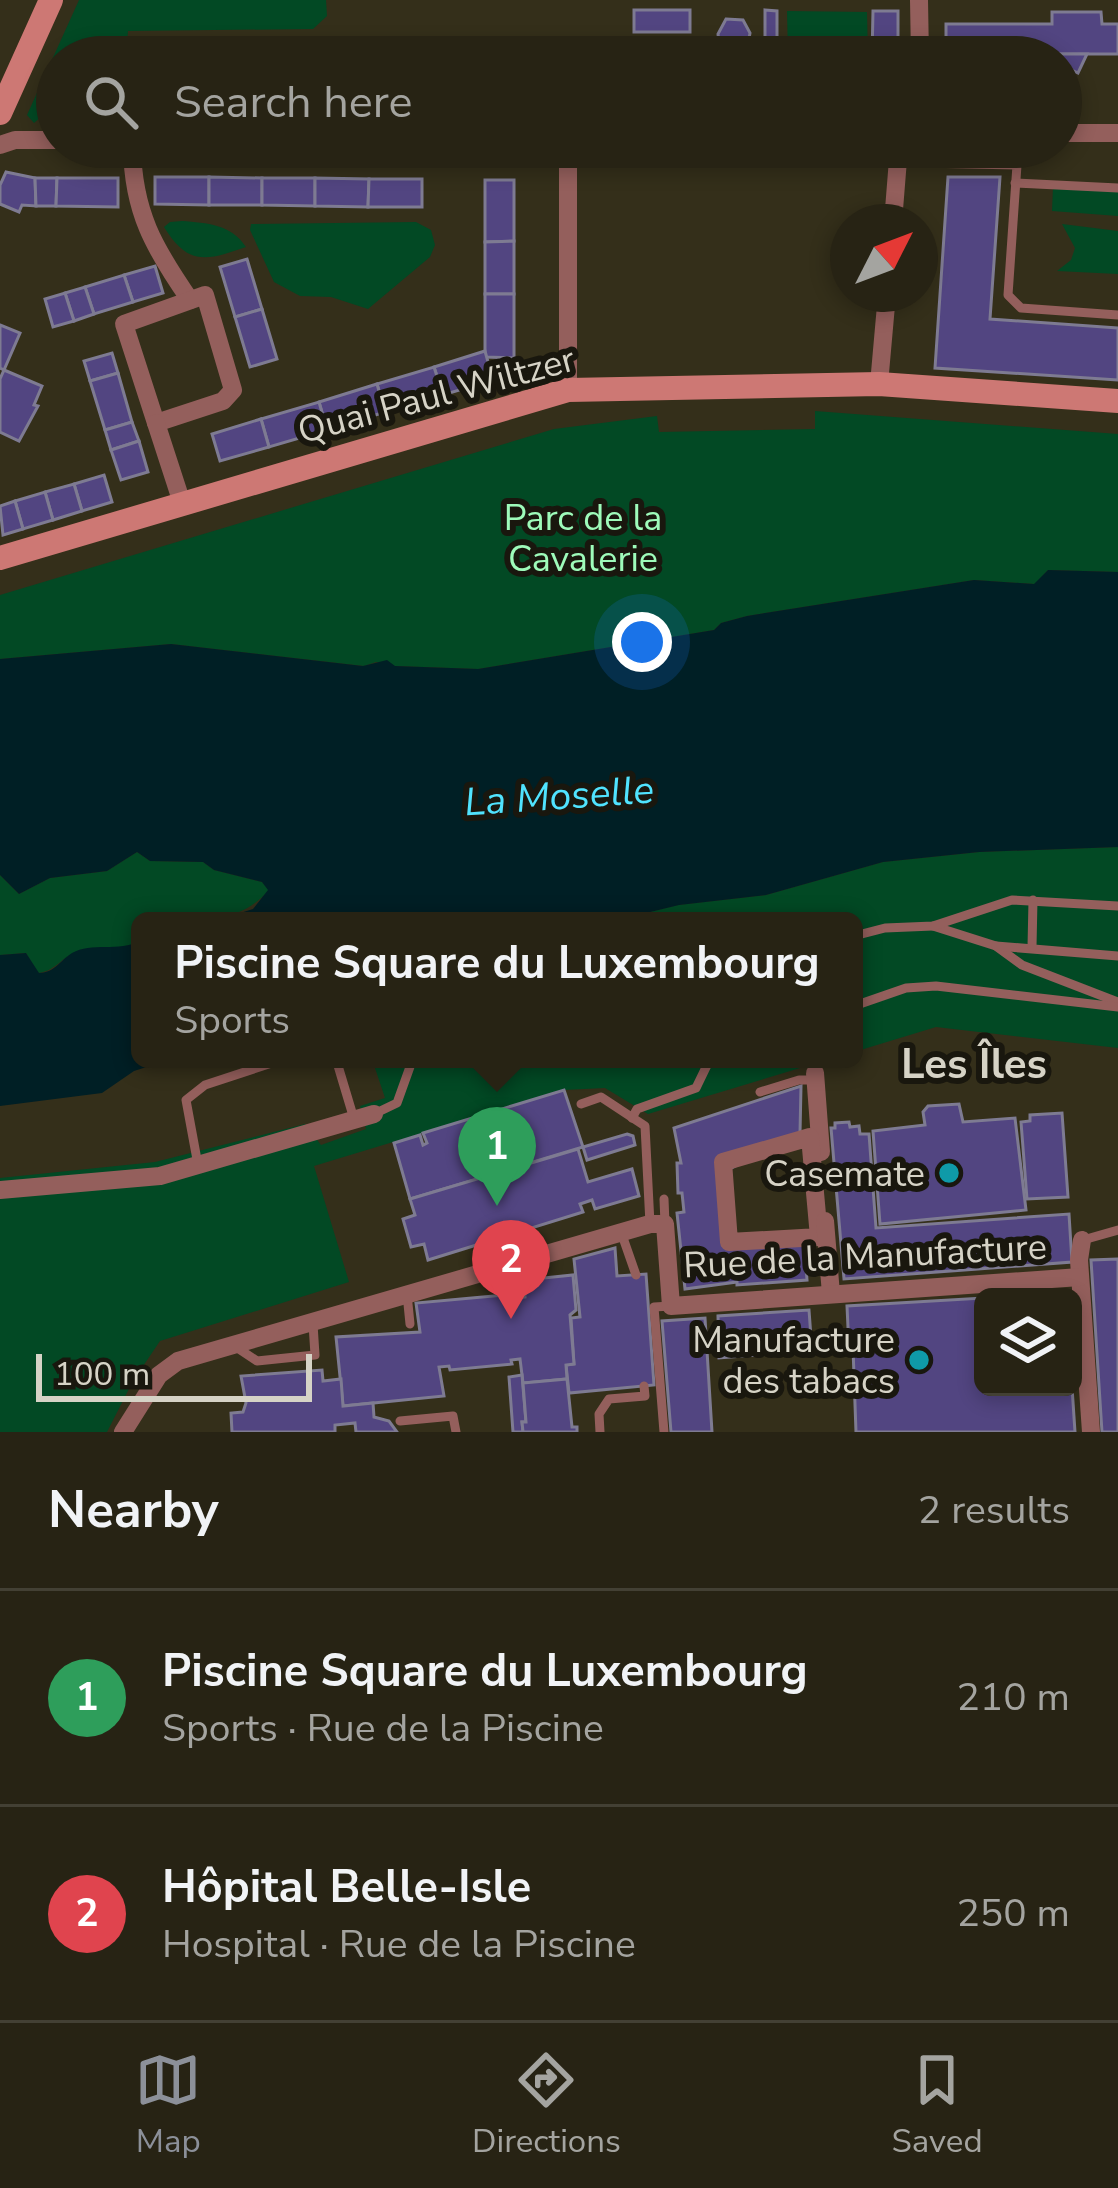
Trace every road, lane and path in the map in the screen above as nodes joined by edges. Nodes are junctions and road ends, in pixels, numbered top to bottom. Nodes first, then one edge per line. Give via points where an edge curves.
1 (51, 0) edge
2 (919, 0) edge
3 (920, 36) edge
4 (0, 113) edge
5 (1082, 133) edge
6 (1118, 133) edge
7 (36, 140) edge
8 (0, 145) edge
9 (133, 168) edge
10 (568, 168) edge
11 (897, 168) edge
12 (1016, 168) edge
13 (1015, 183) junction
14 (1118, 188) edge
15 (894, 204) edge
16 (190, 301) junction
17 (885, 312) edge
18 (1118, 316) edge
19 (879, 384) junction
20 (782, 386) joint
21 (568, 390) junction
22 (1118, 401) edge
23 (156, 422) junction
24 (182, 503) junction
25 (0, 558) edge
26 (1033, 900) junction
27 (1118, 905) edge
28 (933, 926) junction
29 (863, 934) edge
30 (996, 946) junction
31 (1032, 947) junction
32 (1118, 956) edge
33 (863, 1003) edge
34 (1118, 1005) edge
35 (256, 1068) edge
36 (339, 1068) edge
37 (410, 1068) edge
38 (706, 1068) edge
39 (816, 1076) joint
40 (760, 1092) dead end
41 (581, 1104) dead end
42 (374, 1114) joint
43 (632, 1118) junction
44 (354, 1119) junction
45 (810, 1137) joint
46 (198, 1165) junction
47 (0, 1190) edge
48 (664, 1198) dead end
49 (658, 1224) junction
50 (1118, 1230) edge
51 (621, 1232) junction
52 (1082, 1240) joint
53 (636, 1275) dead end
54 (1080, 1277) junction
55 (407, 1292) junction
56 (831, 1294) junction
57 (671, 1306) junction
58 (314, 1320) junction
59 (410, 1324) dead end
60 (231, 1344) junction
61 (644, 1386) dead end
62 (400, 1421) dead end
63 (123, 1432) edge
64 (456, 1432) edge
65 (600, 1432) edge
66 (664, 1432) edge
67 (1091, 1432) edge

1 - 4 street
2 - 3 street
5 - 6 street
7 - 8 street
9 - 16 street via 146,231
10 - 21 street
11 - 15 street
12 - 13 lane
13 - 14 lane
13 - 18 lane via 1011,302
16 - 23 street via 124,324
16 - 23 street via 205,296 232,390
17 - 19 street
19 - 20 street
19 - 22 street
20 - 21 street, Quai Paul Wiltzer
21 - 24 street, Quai Paul Wiltzer
23 - 24 street
24 - 25 street, Quai Paul Wiltzer
26 - 27 lane
26 - 28 lane
26 - 31 lane
28 - 29 lane
28 - 30 lane
30 - 31 lane
30 - 34 lane
31 - 32 lane
33 - 34 lane via 936,986
35 - 46 lane via 185,1100
36 - 44 lane
37 - 42 lane via 397,1103
38 - 43 lane via 696,1088
39 - 40 lane
39 - 56 street
41 - 43 lane via 601,1097
42 - 44 street
43 - 49 lane via 645,1126
44 - 46 street
45 - 45 street via 723,1162 729,1241 819,1237
46 - 47 street via 132,1181
48 - 49 lane
49 - 51 street
49 - 57 street, Rue de la Manufacture
50 - 52 lane
51 - 53 lane
51 - 55 street
52 - 54 street
54 - 56 street, Rue de la Manufacture
54 - 67 street
55 - 58 street
55 - 59 lane
56 - 57 street, Rue de la Manufacture
57 - 66 lane via 654,1306
58 - 60 street
58 - 60 lane via 315,1355 257,1361
60 - 63 street via 170,1365
61 - 65 lane via 645,1396 609,1400 598,1414
62 - 64 lane via 453,1416

